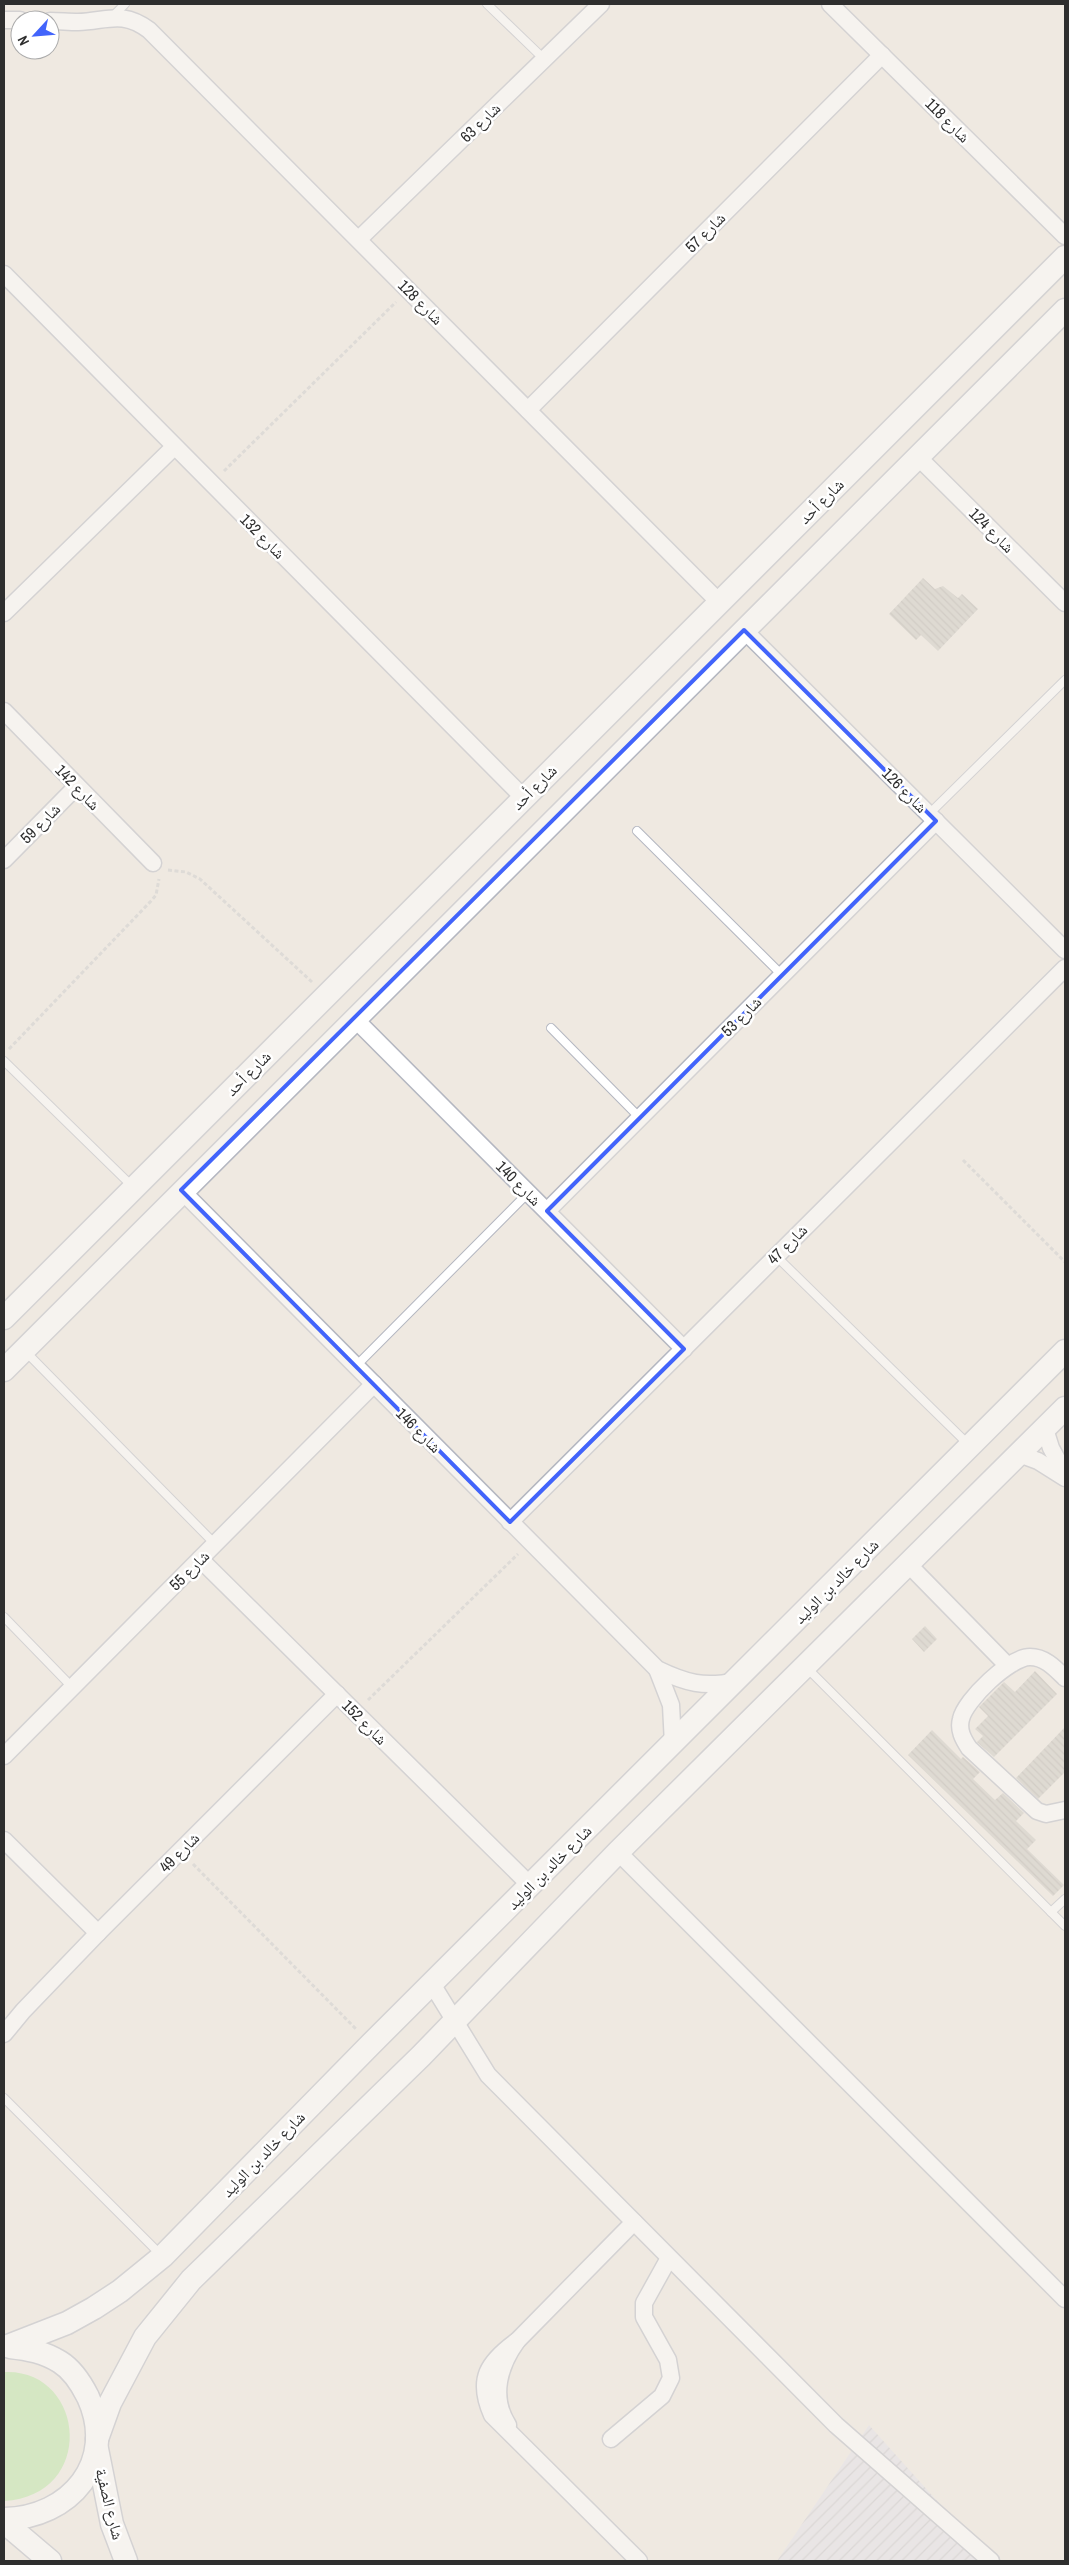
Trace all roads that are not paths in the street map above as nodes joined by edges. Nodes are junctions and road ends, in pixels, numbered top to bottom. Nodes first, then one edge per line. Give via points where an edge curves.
1 (125, 4) edge
2 (488, 4) edge
3 (601, 4) edge
4 (830, 4) edge
5 (113, 16) junction
6 (60, 21) edge
7 (882, 55) junction
8 (544, 59) junction
9 (1065, 236) edge
10 (359, 240) junction
11 (1065, 258) edge
12 (4, 274) edge
13 (1065, 310) edge
14 (528, 410) junction
15 (174, 447) junction
16 (918, 457) junction
17 (720, 603) junction
18 (1065, 603) edge
19 (4, 613) edge
20 (695, 628) junction
21 (744, 630) junction
22 (721, 654) junction
23 (1065, 680) edge
24 (4, 711) edge
25 (77, 786) junction
26 (523, 798) junction
27 (933, 818) junction
28 (637, 831) dead end
29 (4, 860) edge
30 (155, 866) road end
31 (1065, 950) edge
32 (1065, 968) edge
33 (782, 975) junction
34 (354, 1018) junction
35 (551, 1028) dead end
36 (4, 1060) edge
37 (252, 1069) junction
38 (280, 1091) junction
39 (640, 1118) junction
40 (133, 1188) junction
41 (181, 1190) junction
42 (528, 1192) junction
43 (547, 1211) junction
44 (776, 1256) junction
45 (4, 1318) edge
46 (684, 1349) junction
47 (24, 1350) junction
48 (1064, 1355) edge
49 (356, 1366) junction
50 (4, 1370) edge
51 (374, 1384) junction
52 (1065, 1408) edge
53 (1045, 1429) junction
54 (970, 1446) junction
55 (1019, 1454) junction
56 (1065, 1474) edge
57 (1065, 1478) edge
58 (510, 1522) junction
59 (215, 1544) junction
60 (200, 1559) junction
61 (908, 1564) junction
62 (4, 1617) edge
63 (1008, 1665) junction
64 (805, 1666) junction
65 (657, 1669) junction
66 (1065, 1678) edge
67 (736, 1681) junction
68 (72, 1687) junction
69 (337, 1694) junction
70 (673, 1744) junction
71 (4, 1756) edge
72 (1065, 1810) edge
73 (4, 1840) edge
74 (618, 1852) junction
75 (531, 1886) junction
76 (1065, 1899) edge
77 (1051, 1912) junction
78 (1065, 1926) edge
79 (98, 1933) junction
80 (432, 1984) junction
81 (23, 2010) junction
82 (4, 2018) edge
83 (456, 2020) junction
84 (4, 2034) edge
85 (4, 2098) edge
86 (634, 2222) junction
87 (163, 2256) junction
88 (669, 2258) junction
89 (1065, 2299) edge
90 (6, 2347) edge
91 (612, 2439) dead end
92 (97, 2443) junction
93 (4, 2520) edge
94 (50, 2561) edge
95 (126, 2561) edge
96 (639, 2561) edge
97 (991, 2561) edge

1 - 5 lane
2 - 8 lane
3 - 8 street, شارع 63
4 - 7 street, شارع 118
5 - 6 street
5 - 10 street, شارع 128 via 139,22 149,30
7 - 9 street, شارع 118
7 - 14 street, شارع 57
8 - 10 street, شارع 63
10 - 14 street, شارع 128
11 - 17 main road, شارع أحد
12 - 15 street, شارع 132
13 - 16 main road
14 - 17 street, شارع 128
15 - 19 street
15 - 26 street, شارع 132
16 - 18 street, شارع 124
16 - 21 main road
17 - 20 main road, شارع أحد
20 - 22 main road via 713,630 719,636
20 - 26 main road, شارع أحد
21 - 22 main road
21 - 27 street, شارع 126
22 - 34 main road
23 - 27 lane
24 - 25 street, شارع 142
25 - 29 street, شارع 59
25 - 30 street, شارع 142
26 - 37 main road, شارع أحد
27 - 31 street, شارع 126
27 - 33 street, شارع 53
28 - 33 lane
32 - 44 street, شارع 47
33 - 39 street, شارع 53
34 - 38 main road
34 - 42 street, شارع 140
35 - 39 lane
36 - 40 lane
37 - 38 main road via 257,1086 264,1091
37 - 40 main road, شارع أحد
38 - 41 main road
39 - 43 street, شارع 53
40 - 45 main road, شارع أحد
41 - 47 main road
41 - 49 street, شارع 146
42 - 43 street, شارع 140
42 - 49 lane
43 - 46 street, شارع 140
44 - 46 street, شارع 47
44 - 54 lane
46 - 58 street, شارع 47
47 - 50 main road
47 - 59 lane
48 - 54 main road, شارع خالد بن الوليد
49 - 51 street, شارع 146
51 - 58 street, شارع 146
51 - 59 street, شارع 55
52 - 53 main road
53 - 55 main road
53 - 56 street
54 - 67 main road, شارع خالد بن الوليد
55 - 57 street via 1038,1461
55 - 61 main road
58 - 65 street, شارع 146
59 - 60 street, شارع 55
60 - 68 street, شارع 55
60 - 69 street, شارع 152
61 - 63 street
61 - 64 main road
62 - 68 lane
63 - 66 street via 1018,1658 1042,1659
63 - 72 street via 963,1712 960,1721 963,1740 1037,1811 1056,1814
64 - 74 main road
64 - 77 lane
65 - 67 street, شارع 146 via 695,1684 716,1685
65 - 70 street, شارع 146 via 671,1706
67 - 70 main road, شارع خالد بن الوليد
68 - 71 street, شارع 55
69 - 75 street, شارع 152
69 - 79 street, شارع 49
70 - 75 main road, شارع خالد بن الوليد
73 - 79 street
74 - 83 main road
74 - 89 street
75 - 80 main road, شارع خالد بن الوليد
76 - 77 lane
77 - 78 lane
79 - 81 street, شارع 49
80 - 83 street
80 - 87 main road, شارع خالد بن الوليد
81 - 82 street
81 - 84 street, شارع 49
83 - 86 street via 488,2075
83 - 92 main road via 191,2280 167,2308 126,2370 110,2403
85 - 87 lane
86 - 88 street
86 - 96 street via 518,2341 492,2363 484,2389 492,2415
87 - 90 main road, شارع خالد بن الوليد via 94,2308 67,2323
88 - 91 street via 644,2303 644,2317 668,2360 671,2378 662,2396
88 - 97 street via 836,2425
90 - 92 main road, شارع الصفية via 36,2350 62,2363 82,2384 94,2410
92 - 93 main road via 90,2468 79,2487 63,2502 44,2513
92 - 95 main road, شارع الصفية via 112,2524
93 - 94 main road

